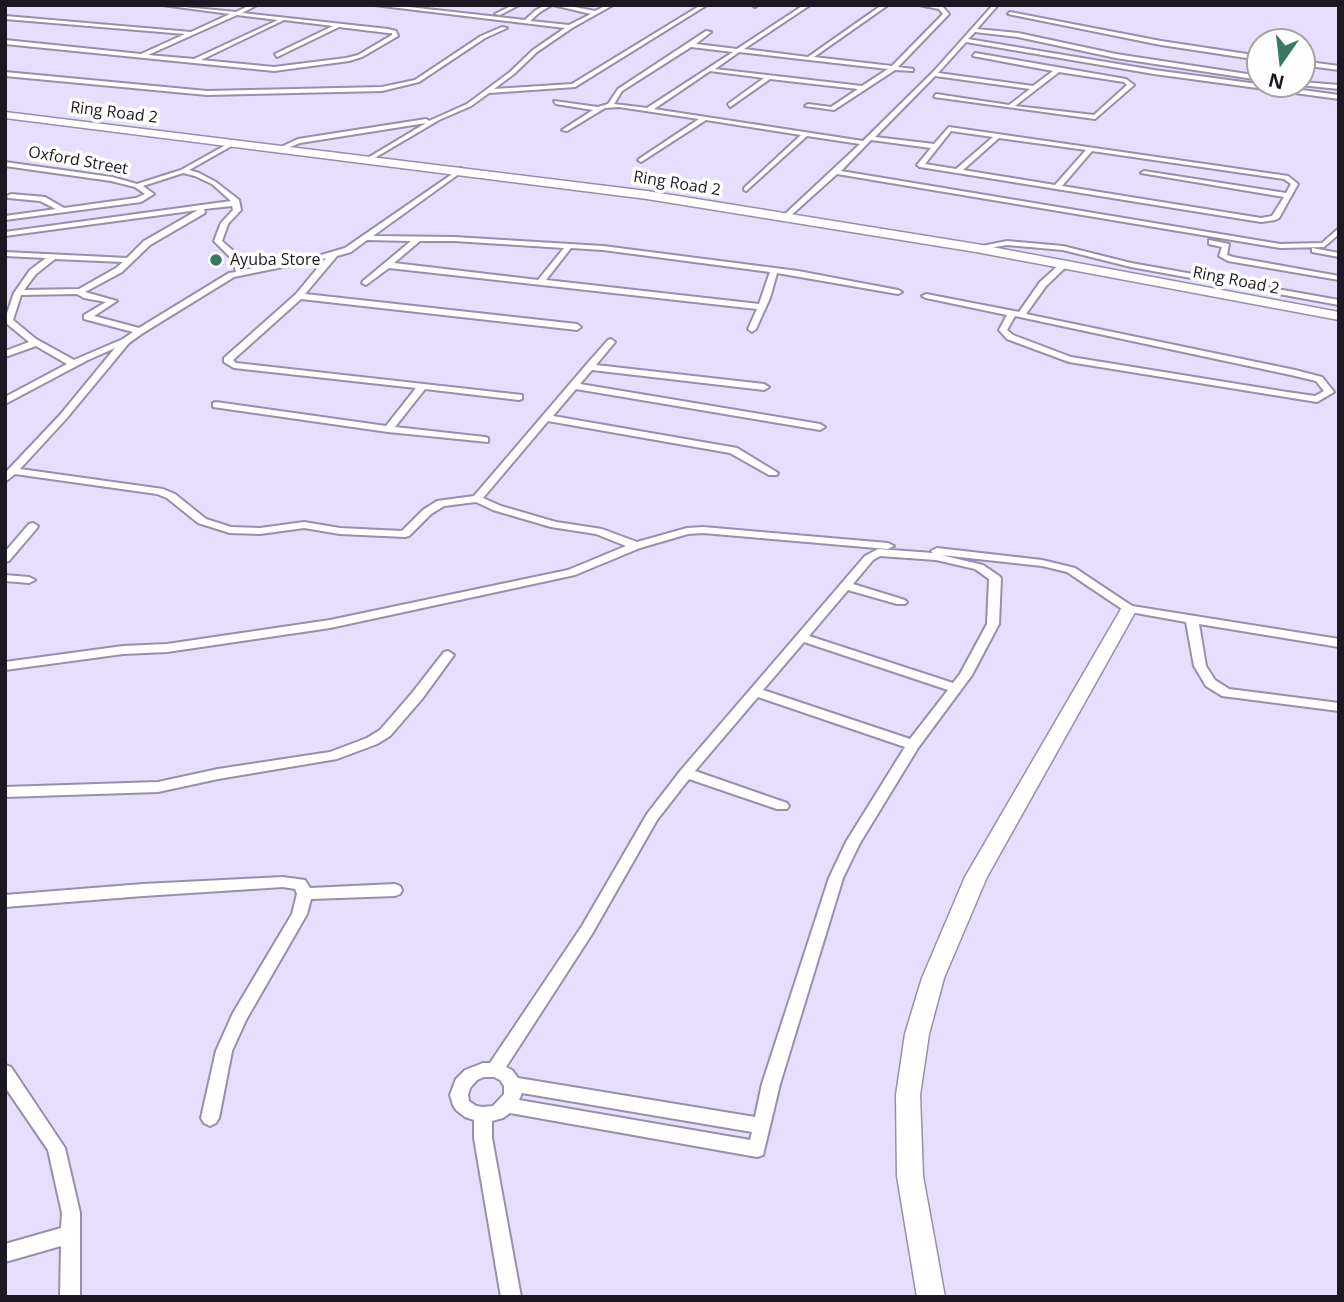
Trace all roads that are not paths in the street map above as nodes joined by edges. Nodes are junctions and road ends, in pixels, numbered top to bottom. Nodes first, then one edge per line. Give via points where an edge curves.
1 (165, 5) edge
2 (255, 5) edge
3 (376, 5) edge
4 (464, 5) edge
5 (517, 5) edge
6 (530, 5) edge
7 (611, 5) edge
8 (705, 5) edge
9 (808, 5) edge
10 (886, 5) edge
11 (921, 5) edge
12 (550, 6) edge
13 (995, 9) edge
14 (452, 10) dead end
15 (596, 13) junction
16 (1010, 13) dead end
17 (234, 14) junction
18 (498, 15) dead end
19 (5, 17) edge
20 (284, 19) junction
21 (518, 20) junction
22 (527, 21) junction
23 (338, 26) junction
24 (570, 27) junction
25 (972, 30) junction
26 (708, 32) dead end
27 (190, 33) junction
28 (964, 40) junction
29 (5, 42) edge
30 (24, 44) junction
31 (690, 45) junction
32 (742, 50) junction
33 (1200, 50) junction
34 (5, 51) edge
35 (277, 55) dead end
36 (975, 55) dead end
37 (1191, 55) dead end
38 (140, 56) junction
39 (1246, 56) edge
40 (810, 58) junction
41 (1182, 60) dead end
42 (194, 61) junction
43 (1173, 65) junction
44 (1316, 65) edge
45 (895, 67) junction
46 (1339, 68) edge
47 (911, 69) dead end
48 (712, 70) junction
49 (1058, 70) junction
50 (935, 73) junction
51 (5, 75) edge
52 (1246, 76) edge
53 (769, 77) junction
54 (1316, 85) edge
55 (1035, 87) junction
56 (863, 88) junction
57 (1339, 88) edge
58 (489, 91) junction
59 (936, 96) dead end
60 (1339, 97) edge
61 (556, 102) dead end
62 (610, 105) junction
63 (730, 105) dead end
64 (808, 106) dead end
65 (1010, 107) junction
66 (599, 109) junction
67 (649, 109) junction
68 (5, 115) edge
69 (705, 118) junction
70 (437, 119) junction
71 (565, 130) dead end
72 (805, 135) junction
73 (999, 135) junction
74 (866, 140) junction
75 (233, 143) junction
76 (934, 146) junction
77 (283, 148) junction
78 (1091, 149) junction
79 (369, 159) junction
80 (642, 160) dead end
81 (7, 165) edge
82 (461, 170) junction
83 (183, 171) junction
84 (836, 172) junction
85 (956, 172) junction
86 (1144, 173) dead end
87 (137, 186) junction
88 (877, 186) dead end
89 (1056, 188) junction
90 (746, 189) dead end
91 (1287, 195) junction
92 (11, 196) dead end
93 (235, 203) junction
94 (208, 208) junction
95 (63, 210) junction
96 (788, 216) junction
97 (5, 218) edge
98 (1339, 230) edge
99 (5, 234) edge
100 (419, 237) junction
101 (364, 238) junction
102 (570, 245) junction
103 (1304, 247) junction
104 (976, 248) junction
105 (5, 254) edge
106 (334, 254) junction
107 (1339, 255) edge
108 (52, 257) junction
109 (129, 260) junction
110 (386, 265) junction
111 (1064, 265) junction
112 (774, 270) junction
113 (240, 273) junction
114 (1339, 278) edge
115 (540, 282) junction
116 (366, 283) dead end
117 (5, 291) edge
118 (81, 291) junction
119 (19, 292) junction
120 (898, 292) dead end
121 (299, 296) junction
122 (926, 296) dead end
123 (1339, 303) edge
124 (762, 307) junction
125 (1016, 314) junction
126 (1339, 316) edge
127 (578, 327) dead end
128 (752, 329) dead end
129 (140, 331) junction
130 (126, 341) junction
131 (611, 342) dead end
132 (36, 343) junction
133 (5, 354) edge
134 (74, 364) junction
135 (589, 367) junction
136 (423, 386) junction
137 (573, 386) junction
138 (764, 387) dead end
139 (519, 397) dead end
140 (5, 401) edge
141 (216, 405) dead end
142 (545, 418) junction
143 (820, 427) dead end
144 (388, 429) junction
145 (485, 440) dead end
146 (773, 473) dead end
147 (9, 475) edge
148 (477, 499) junction
149 (33, 526) dead end
150 (636, 546) junction
151 (5, 559) edge
152 (5, 578) edge
153 (29, 580) dead end
154 (846, 586) junction
155 (901, 602) dead end
156 (1129, 609) junction
157 (1192, 620) junction
158 (803, 638) junction
159 (1339, 643) edge
160 (448, 655) dead end
161 (5, 666) edge
162 (954, 688) junction
163 (755, 692) junction
164 (1339, 707) edge
165 (914, 745) junction
166 (686, 773) junction
167 (5, 792) edge
168 (782, 806) dead end
169 (395, 890) dead end
170 (305, 894) junction
171 (5, 901) edge
172 (495, 1070) junction
173 (5, 1072) edge
174 (513, 1084) junction
175 (507, 1105) junction
176 (483, 1115) junction
177 (209, 1118) dead end
178 (761, 1126) junction
179 (72, 1234) junction
180 (5, 1253) edge
181 (70, 1297) edge
182 (511, 1297) edge
183 (931, 1297) edge

1 - 17 street
2 - 17 street
3 - 21 street
4 - 14 street
5 - 18 street
6 - 12 street
7 - 15 street
8 - 58 street via 573,86
9 - 32 street
10 - 40 street
11 - 45 street via 941,8 946,14
12 - 15 street
12 - 22 street
13 - 25 street
15 - 24 street
16 - 33 street
17 - 20 street
17 - 27 street
19 - 27 street
20 - 23 street
20 - 42 street
21 - 22 street
21 - 51 street via 413,86 385,91 217,96
22 - 24 street
23 - 35 street
23 - 42 street via 394,32 395,36 360,56 308,67 274,69
24 - 58 street
25 - 28 street
25 - 43 street
26 - 31 street
27 - 38 street
28 - 50 street
28 - 60 street
29 - 30 street
30 - 34 street
30 - 38 street
31 - 32 street
31 - 62 street via 620,90
32 - 40 street
32 - 48 street
33 - 37 street
33 - 39 street
36 - 49 street
38 - 42 street
40 - 45 street
41 - 43 street
43 - 52 street
44 - 46 street
45 - 47 street
45 - 56 street
48 - 53 street
48 - 67 street
49 - 55 street
49 - 65 street via 1131,85 1095,117
50 - 55 street
50 - 74 street
53 - 56 street
53 - 63 street
54 - 57 street
55 - 65 street
56 - 64 street via 832,109
58 - 70 street
59 - 65 street
61 - 66 street
62 - 66 street
62 - 67 street
66 - 71 street
67 - 69 street
68 - 75 main road, Ring Road 2
69 - 72 street
69 - 80 street
70 - 77 street via 299,141
70 - 79 street
72 - 74 street
72 - 90 street
73 - 76 street via 949,129
73 - 78 street
73 - 85 street
74 - 76 street
74 - 84 street
75 - 77 main road, Ring Road 2
75 - 83 street
76 - 85 street via 920,165
77 - 79 main road, Ring Road 2
78 - 89 street
78 - 91 street via 1286,177 1295,184
79 - 82 main road, Ring Road 2
81 - 87 street, Oxford Street via 112,178
82 - 96 main road, Ring Road 2
82 - 101 street
83 - 87 street
83 - 93 street via 214,183
84 - 96 street
84 - 103 street
85 - 89 street
86 - 91 street
87 - 95 street, Oxford Street via 150,194 138,200
88 - 114 street via 1222,244 1226,246 1223,256 1231,259
89 - 91 street via 1261,220 1275,218
92 - 95 street via 41,199
93 - 94 street
93 - 113 street via 237,210 218,241 237,259
94 - 99 street
94 - 109 street via 147,243
95 - 97 street
96 - 104 main road, Ring Road 2
98 - 103 street via 1324,245
100 - 101 street
100 - 102 street
100 - 110 street
101 - 106 street
102 - 112 street
102 - 115 street
103 - 107 street
104 - 111 main road, Ring Road 2
104 - 123 street via 1007,243 1053,247
105 - 108 street
106 - 113 street
106 - 121 street
108 - 109 street
108 - 119 street via 33,272
109 - 118 street
110 - 115 street
110 - 116 street
111 - 125 street
111 - 126 main road, Ring Road 2
112 - 120 street
112 - 124 street
113 - 129 street
115 - 124 street
117 - 119 street
118 - 119 street
118 - 129 street via 113,302 87,317
119 - 132 street via 9,321
121 - 127 street
121 - 136 street via 227,360 234,365
122 - 125 street
124 - 128 street
125 - 125 street via 1003,330 1010,337 1069,359 1297,397 1317,399 1329,392 1319,379
129 - 130 street
130 - 134 street
130 - 147 street
131 - 135 street
132 - 133 street
132 - 134 street
134 - 140 street
135 - 137 street
135 - 138 street
136 - 139 street
136 - 144 street
137 - 142 street
137 - 143 street
141 - 144 street
142 - 146 street via 733,450
142 - 148 street
144 - 145 street
147 - 148 street via 159,491 202,521 230,530 304,525 405,534 441,503
148 - 150 street via 497,509 598,531
149 - 151 street
150 - 156 street via 703,530 1029,561 1071,570
150 - 161 street via 571,573 330,624
152 - 153 street
154 - 155 street
154 - 158 street
154 - 162 street via 878,552 958,562 979,567 995,578 993,624
156 - 157 street
156 - 183 street via 976,877 933,978 917,1034 908,1095 910,1176
157 - 159 street
157 - 164 street via 1200,666 1210,683 1226,693
158 - 162 street
158 - 163 street
160 - 167 street via 385,733 332,756 158,787
162 - 165 street
163 - 165 street
163 - 166 street
165 - 178 street via 853,842 836,878
166 - 168 street
166 - 172 street via 652,817 587,930
169 - 170 street
170 - 171 street via 300,884 283,882
170 - 177 street via 299,914 224,1051
172 - 174 street
172 - 176 street via 471,1075 459,1094 462,1105
173 - 179 street via 56,1148
174 - 175 street
174 - 178 street
175 - 176 street via 497,1113
175 - 178 street via 757,1149
176 - 182 street
179 - 180 street
179 - 181 street

